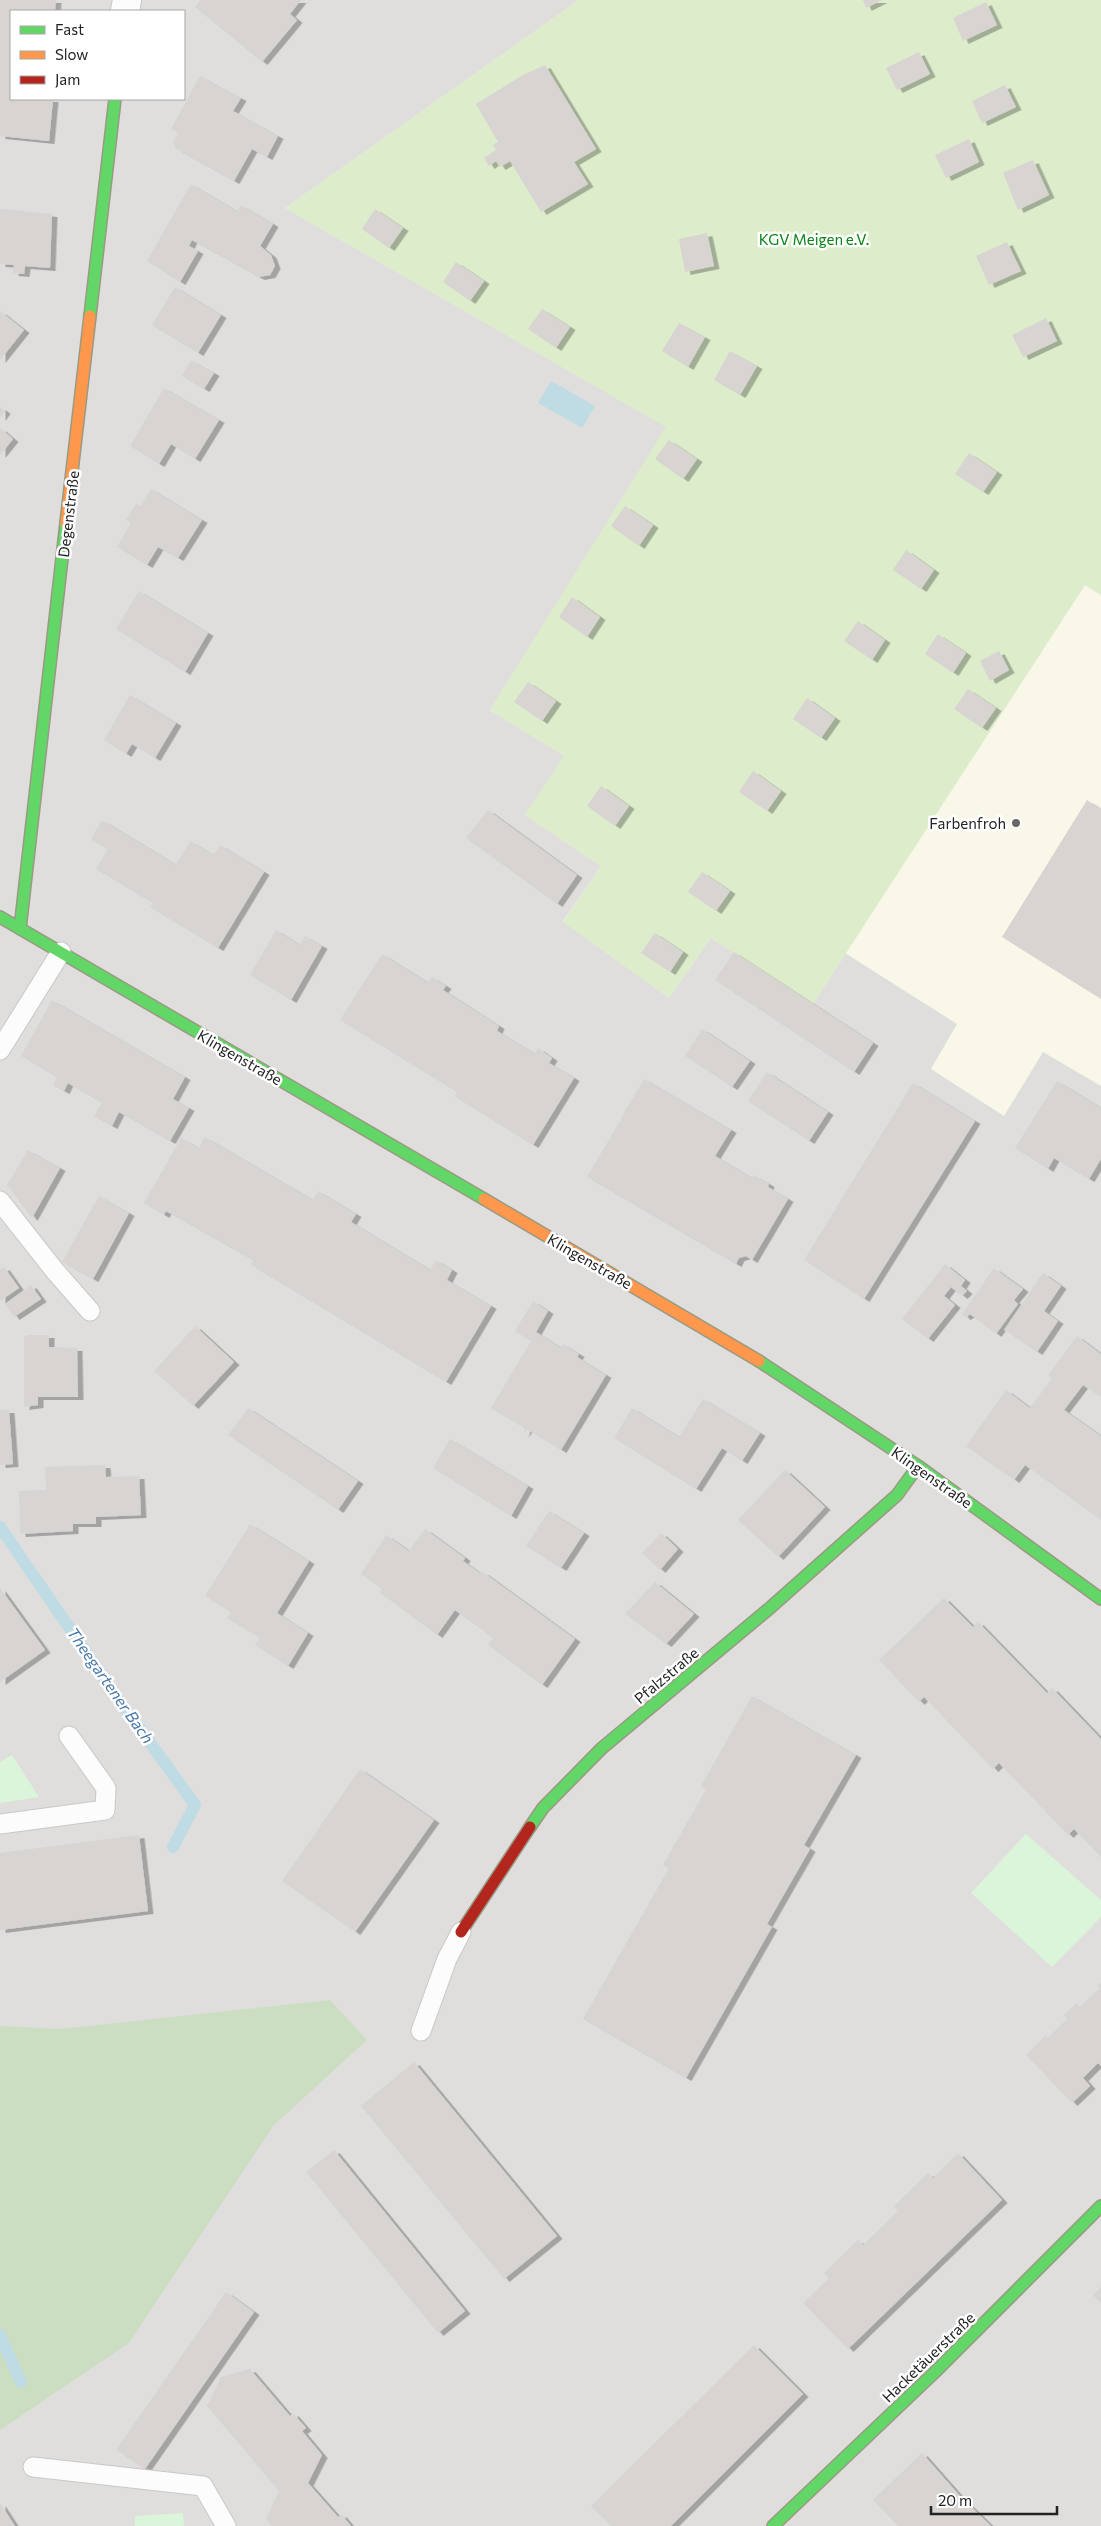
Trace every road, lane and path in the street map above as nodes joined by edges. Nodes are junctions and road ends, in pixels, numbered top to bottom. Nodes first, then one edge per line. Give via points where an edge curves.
1 (116, 100) edge
2 (0, 917) edge
3 (20, 928) junction
4 (61, 952) junction
5 (0, 1050) edge
6 (0, 1201) edge
7 (90, 1311) dead end
8 (918, 1466) junction
9 (1101, 1599) edge
10 (69, 1736) dead end
11 (0, 1824) edge
12 (461, 1932) joint
13 (421, 2031) dead end
14 (1101, 2206) edge
15 (33, 2466) dead end
16 (226, 2526) edge
17 (773, 2526) edge

1 - 3 street, Degenstraße
2 - 3 street, Klingenstraße
3 - 4 street, Klingenstraße
4 - 5 lane
4 - 8 street, Klingenstraße via 738,1346
6 - 7 lane
8 - 9 street, Klingenstraße
8 - 12 street, Pfalzstraße via 897,1494 771,1606 602,1748 543,1808
10 - 11 lane via 106,1788 105,1810
12 - 13 lane via 447,1959
14 - 17 street, Hacketäuerstraße via 936,2371
15 - 16 lane via 204,2486

